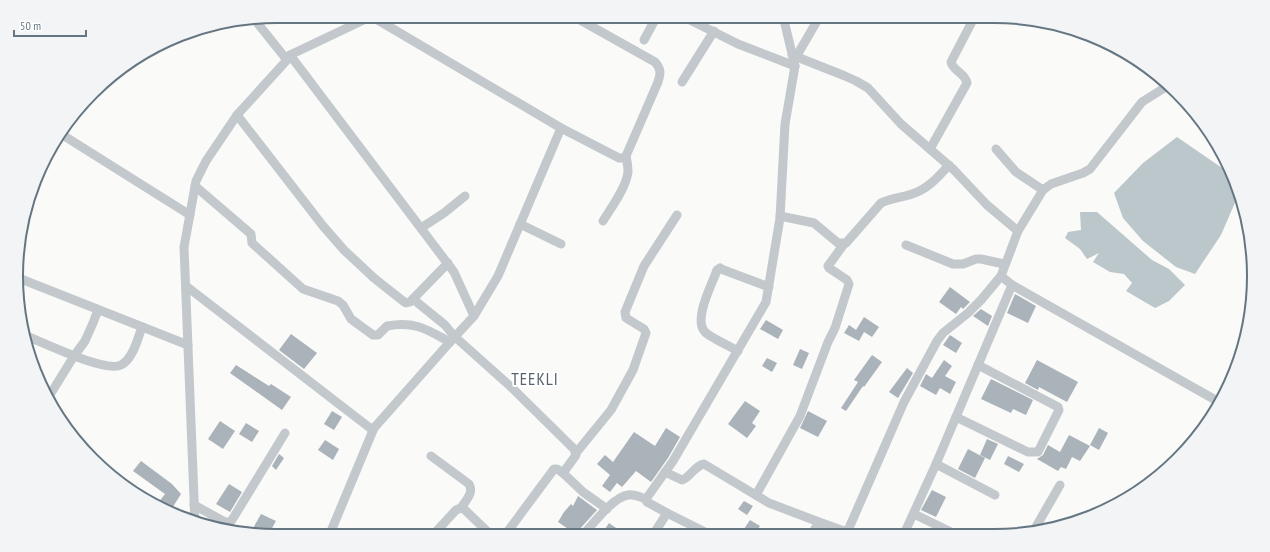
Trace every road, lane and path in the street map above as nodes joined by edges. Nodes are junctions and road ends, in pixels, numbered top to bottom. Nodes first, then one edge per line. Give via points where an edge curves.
1 (349, 23) edge
2 (383, 23) edge
3 (585, 23) edge
4 (653, 23) edge
5 (697, 23) edge
6 (785, 23) edge
7 (815, 23) edge
8 (972, 23) edge
9 (259, 24) edge
10 (714, 31) junction
11 (644, 40) dead end
12 (794, 56) junction
13 (288, 58) junction
14 (795, 66) junction
15 (682, 82) dead end
16 (1164, 88) edge
17 (237, 115) junction
18 (561, 128) junction
19 (65, 137) edge
20 (930, 149) junction
21 (996, 149) dead end
22 (626, 156) junction
23 (949, 165) junction
24 (195, 186) junction
25 (1043, 190) junction
26 (465, 196) dead end
27 (190, 215) junction
28 (678, 215) dead end
29 (780, 216) junction
30 (603, 221) dead end
31 (520, 224) junction
32 (421, 228) junction
33 (1018, 231) junction
34 (562, 244) dead end
35 (844, 244) junction
36 (906, 245) dead end
37 (448, 263) junction
38 (1004, 264) junction
39 (1001, 276) junction
40 (23, 283) edge
41 (1012, 285) junction
42 (186, 286) junction
43 (769, 287) junction
44 (413, 299) junction
45 (98, 310) junction
46 (474, 316) junction
47 (142, 327) junction
48 (31, 338) edge
49 (452, 339) junction
50 (188, 346) junction
51 (738, 351) junction
52 (74, 356) junction
53 (978, 365) junction
54 (51, 392) edge
55 (1214, 399) edge
56 (956, 417) junction
57 (374, 428) junction
58 (285, 433) dead end
59 (576, 453) junction
60 (431, 456) dead end
61 (936, 464) junction
62 (665, 472) junction
63 (563, 473) junction
64 (1060, 485) dead end
65 (756, 495) junction
66 (995, 495) dead end
67 (646, 499) junction
68 (194, 505) junction
69 (461, 508) junction
70 (607, 509) junction
71 (667, 513) junction
72 (914, 514) junction
73 (195, 516) edge
74 (819, 522) junction
75 (1037, 525) edge
76 (332, 529) edge
77 (438, 529) edge
78 (485, 529) edge
79 (509, 529) edge
80 (589, 529) edge
81 (657, 529) edge
82 (699, 529) edge
83 (815, 529) edge
84 (841, 529) edge
85 (846, 529) edge
86 (906, 529) edge
87 (945, 529) edge

1 - 13 street
2 - 18 street
3 - 22 street via 655,62 660,68 661,75
4 - 11 street
5 - 10 street
6 - 12 street
7 - 12 street
8 - 20 street via 952,62 965,76 967,83
9 - 13 street
10 - 14 street via 738,44
10 - 15 street
12 - 14 street
12 - 20 street via 851,78 868,88
13 - 17 street
13 - 32 street
14 - 29 street via 785,124
16 - 25 street via 1142,102 1090,169 1051,184
17 - 24 street via 206,161
17 - 44 street via 322,226 344,250 403,301 409,303
18 - 22 street via 619,158
18 - 31 street
19 - 27 street
20 - 23 street
21 - 25 street via 1016,172
22 - 30 street via 628,173 619,197
23 - 33 street via 987,205
23 - 35 street via 922,190 881,203
24 - 27 street
24 - 49 street via 251,234 252,243 303,289 340,302 351,319 373,335 378,335 390,325 416,325
25 - 33 street
26 - 32 street
27 - 42 street via 184,247
28 - 59 street via 644,266 625,312 626,318 646,332 633,370 611,410
29 - 35 street via 814,223 838,243
29 - 43 street
31 - 34 street
31 - 46 street via 498,276
32 - 37 street
33 - 38 street
35 - 65 street via 828,266 849,284 835,328 800,416
36 - 38 street via 953,264 981,259
37 - 44 street
37 - 46 street
38 - 39 street
39 - 41 street
39 - 85 street via 981,300 942,333 937,341 904,402
40 - 45 street
41 - 53 street
41 - 55 street
42 - 50 street
42 - 57 street via 370,428
43 - 51 street via 766,302
43 - 51 street via 720,268 717,270 700,322 706,332
44 - 49 street via 446,325
45 - 47 street
45 - 52 street via 85,341
46 - 49 street
47 - 50 street
47 - 52 street via 132,352 121,365 108,366
48 - 52 street
49 - 57 street
49 - 59 street via 511,387
50 - 68 street
51 - 62 street
52 - 54 street
53 - 56 street
53 - 56 street via 1058,406 1059,410 1038,452 1033,453
56 - 61 street
57 - 76 street
58 - 68 street via 232,520 225,522
59 - 63 street
60 - 69 street via 469,484 471,491
61 - 66 street
61 - 72 street
62 - 65 street via 682,480 704,464
62 - 67 street
63 - 70 street via 583,492
63 - 79 street via 556,469 549,474
64 - 75 street
65 - 74 street via 769,503
67 - 70 street via 628,495 620,497
67 - 71 street
68 - 73 street
69 - 77 street
69 - 78 street
70 - 80 street
71 - 81 street
71 - 82 street
72 - 86 street
72 - 87 street
74 - 83 street
74 - 84 street

